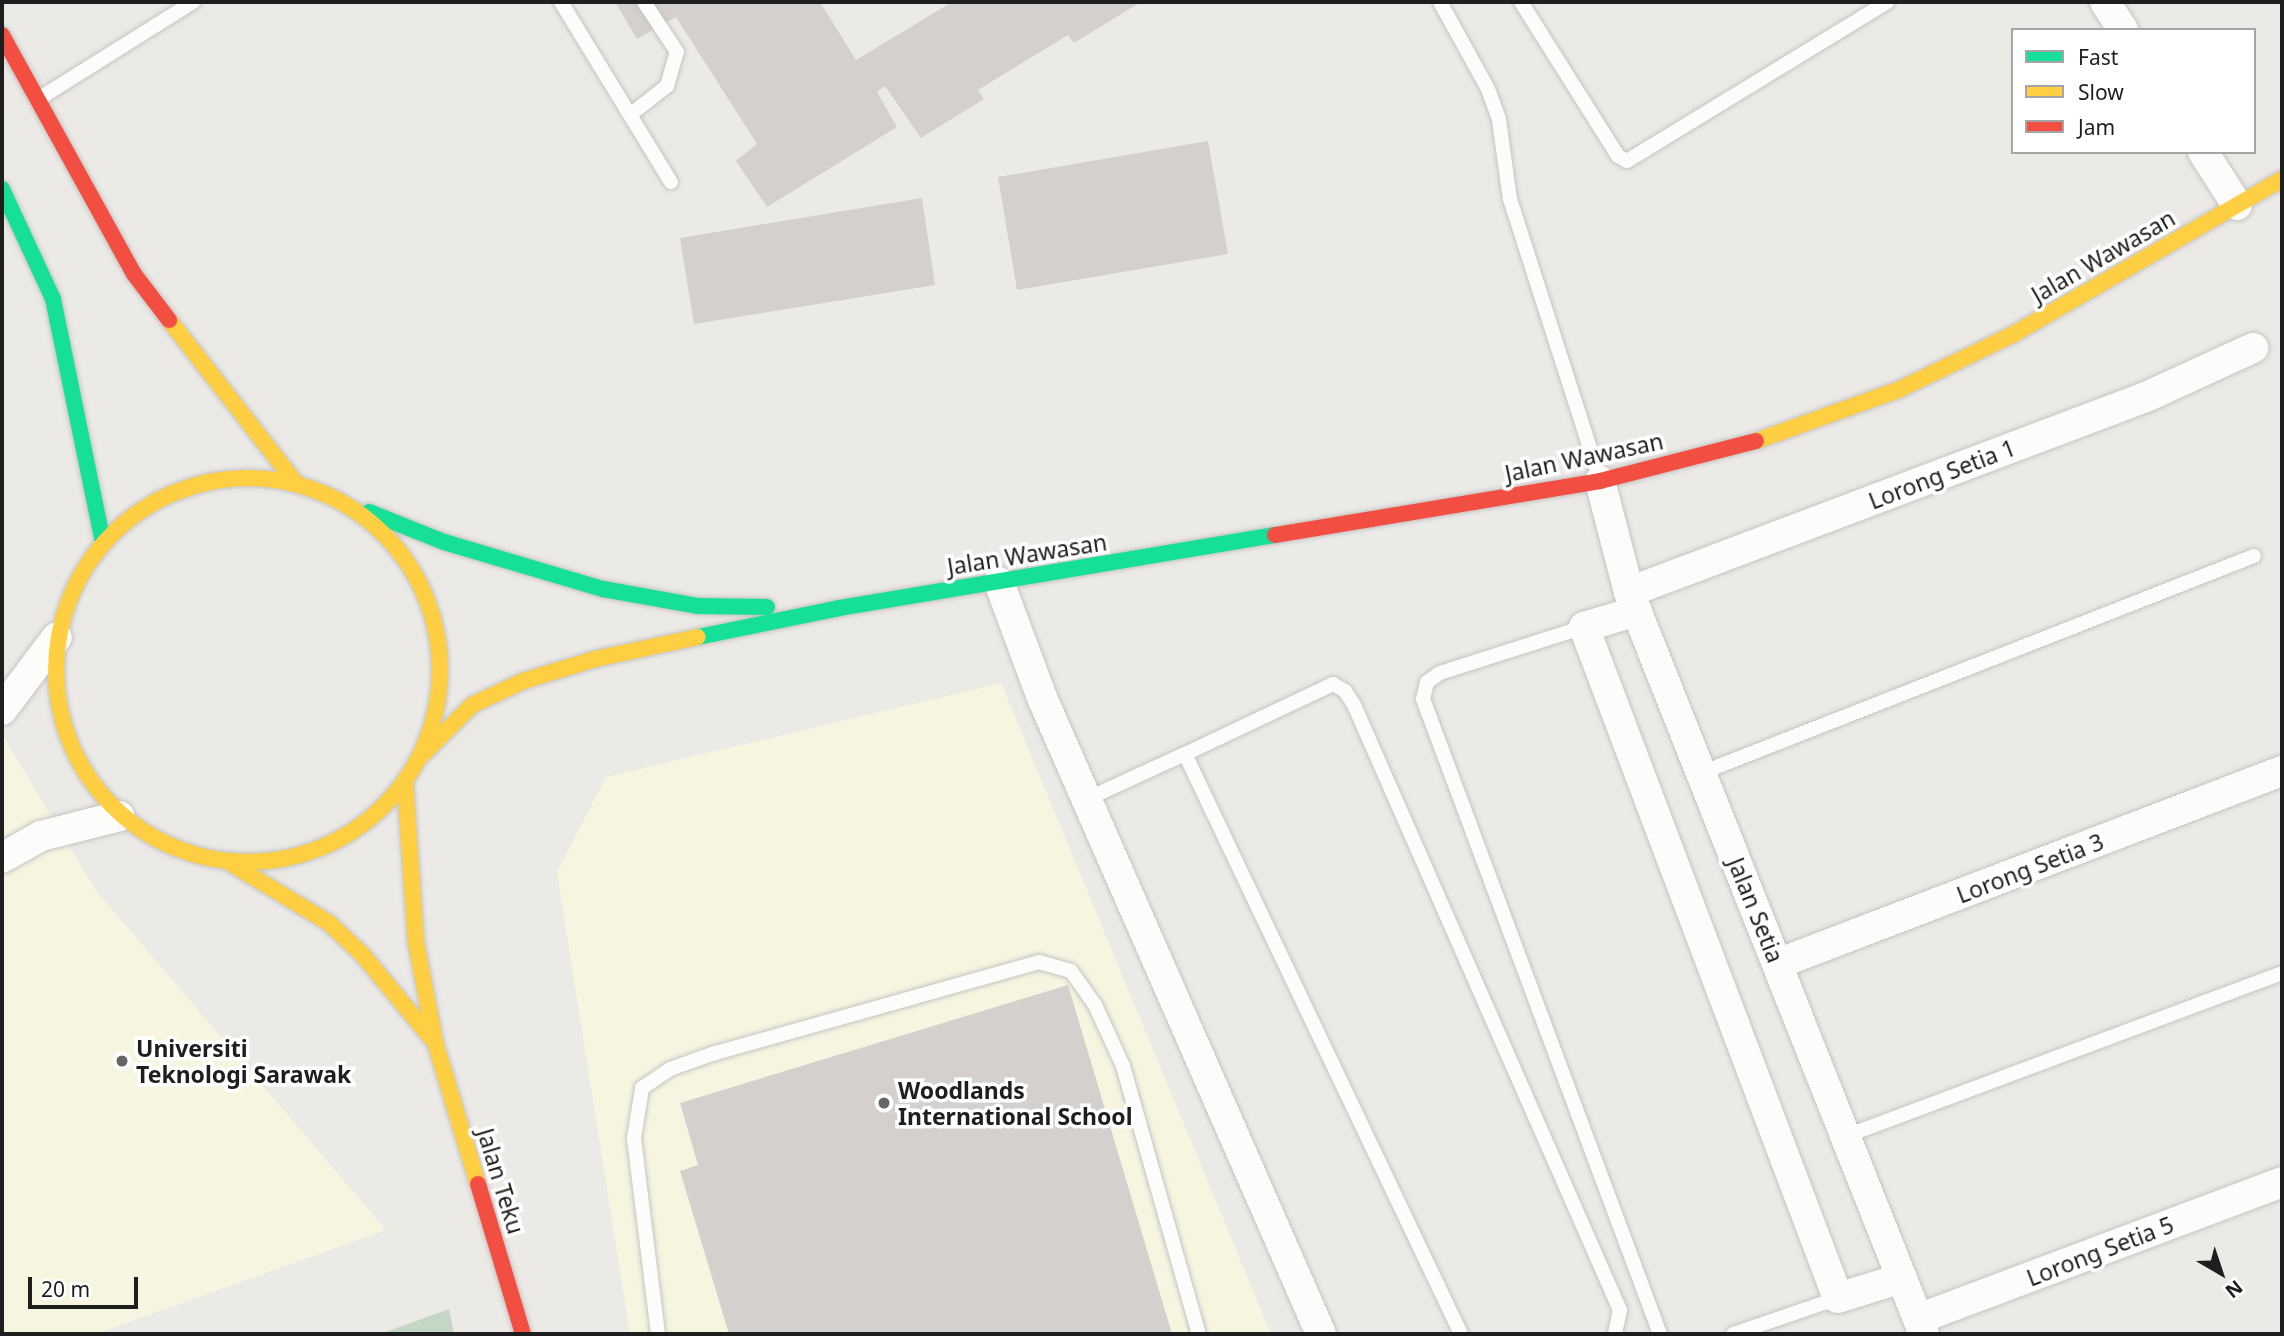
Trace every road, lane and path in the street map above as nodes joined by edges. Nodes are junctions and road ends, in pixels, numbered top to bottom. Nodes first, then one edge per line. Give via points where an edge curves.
1 (193, 2) edge
2 (561, 2) edge
3 (644, 2) edge
4 (1440, 2) edge
5 (1521, 2) edge
6 (1887, 2) edge
7 (2105, 2) edge
8 (2122, 28) edge
9 (2, 35) edge
10 (38, 99) junction
11 (631, 114) junction
12 (2204, 154) edge
13 (2282, 179) edge
14 (671, 182) dead end
15 (2, 188) edge
16 (2238, 205) junction
17 (2253, 348) dead end
18 (1600, 481) junction
19 (295, 482) junction
20 (344, 502) junction
21 (103, 543) junction
22 (2254, 556) dead end
23 (999, 582) junction
24 (1633, 602) junction
25 (839, 608) junction
26 (1584, 627) junction
27 (57, 637) junction
28 (2, 710) edge
29 (1185, 754) junction
30 (421, 756) junction
31 (2282, 771) edge
32 (1701, 773) junction
33 (405, 782) junction
34 (1087, 799) junction
35 (120, 816) junction
36 (2, 858) edge
37 (230, 863) junction
38 (1777, 964) junction
39 (2282, 974) edge
40 (435, 1042) junction
41 (1846, 1136) junction
42 (2282, 1182) edge
43 (1902, 1278) junction
44 (1838, 1298) junction
45 (1921, 1327) edge
46 (523, 1334) edge
47 (658, 1334) edge
48 (1199, 1334) edge
49 (1321, 1334) edge
50 (1461, 1334) edge
51 (1615, 1334) edge
52 (1660, 1334) edge
53 (1733, 1334) edge

1 - 10 lane
2 - 11 lane
3 - 11 lane via 677,52 667,86
4 - 18 lane via 1488,89 1499,120 1510,199
5 - 6 lane via 1618,156 1627,161
7 - 8 street
9 - 10 main road
10 - 19 main road via 134,274
11 - 14 lane
12 - 16 street
13 - 16 main road, Jalan Wawasan
15 - 21 main road via 54,299
16 - 18 main road, Jalan Wawasan via 2012,335 1898,390 1765,439
17 - 24 street, Lorong Setia 1 via 2146,397
18 - 23 main road, Jalan Wawasan
18 - 24 street, Jalan Setia
19 - 20 main road
19 - 21 main road via 243,477 191,486 143,508
20 - 25 main road via 444,542 603,589 698,606
20 - 30 main road via 386,534 421,582 439,639 440,699
21 - 27 main road via 74,587
22 - 32 lane
23 - 25 main road, Jalan Wawasan
23 - 34 street
24 - 26 street, Lorong Setia 1
24 - 32 street, Jalan Setia
25 - 30 main road via 595,659 523,681 471,705
26 - 44 street
26 - 52 lane via 1440,673 1427,682 1423,699
27 - 28 street
27 - 35 main road via 57,703 69,740 78,765
29 - 34 lane
29 - 50 lane
29 - 51 lane via 1333,684 1345,691 1620,1310
30 - 33 main road
31 - 38 street, Lorong Setia 3
32 - 38 street, Jalan Setia
33 - 37 main road via 358,829 297,857
33 - 40 main road, Jalan Teku via 416,942
34 - 49 street
35 - 36 street via 41,836
35 - 37 main road via 171,848
37 - 40 main road via 328,923 362,954
38 - 41 street, Jalan Setia
39 - 41 lane
40 - 46 main road, Jalan Teku
41 - 43 street, Jalan Setia
42 - 45 street, Lorong Setia 5
43 - 44 street
43 - 45 street, Jalan Setia
44 - 53 lane
47 - 48 lane via 634,1138 642,1088 670,1069 712,1054 1039,962 1071,971 1095,1005 1123,1066

